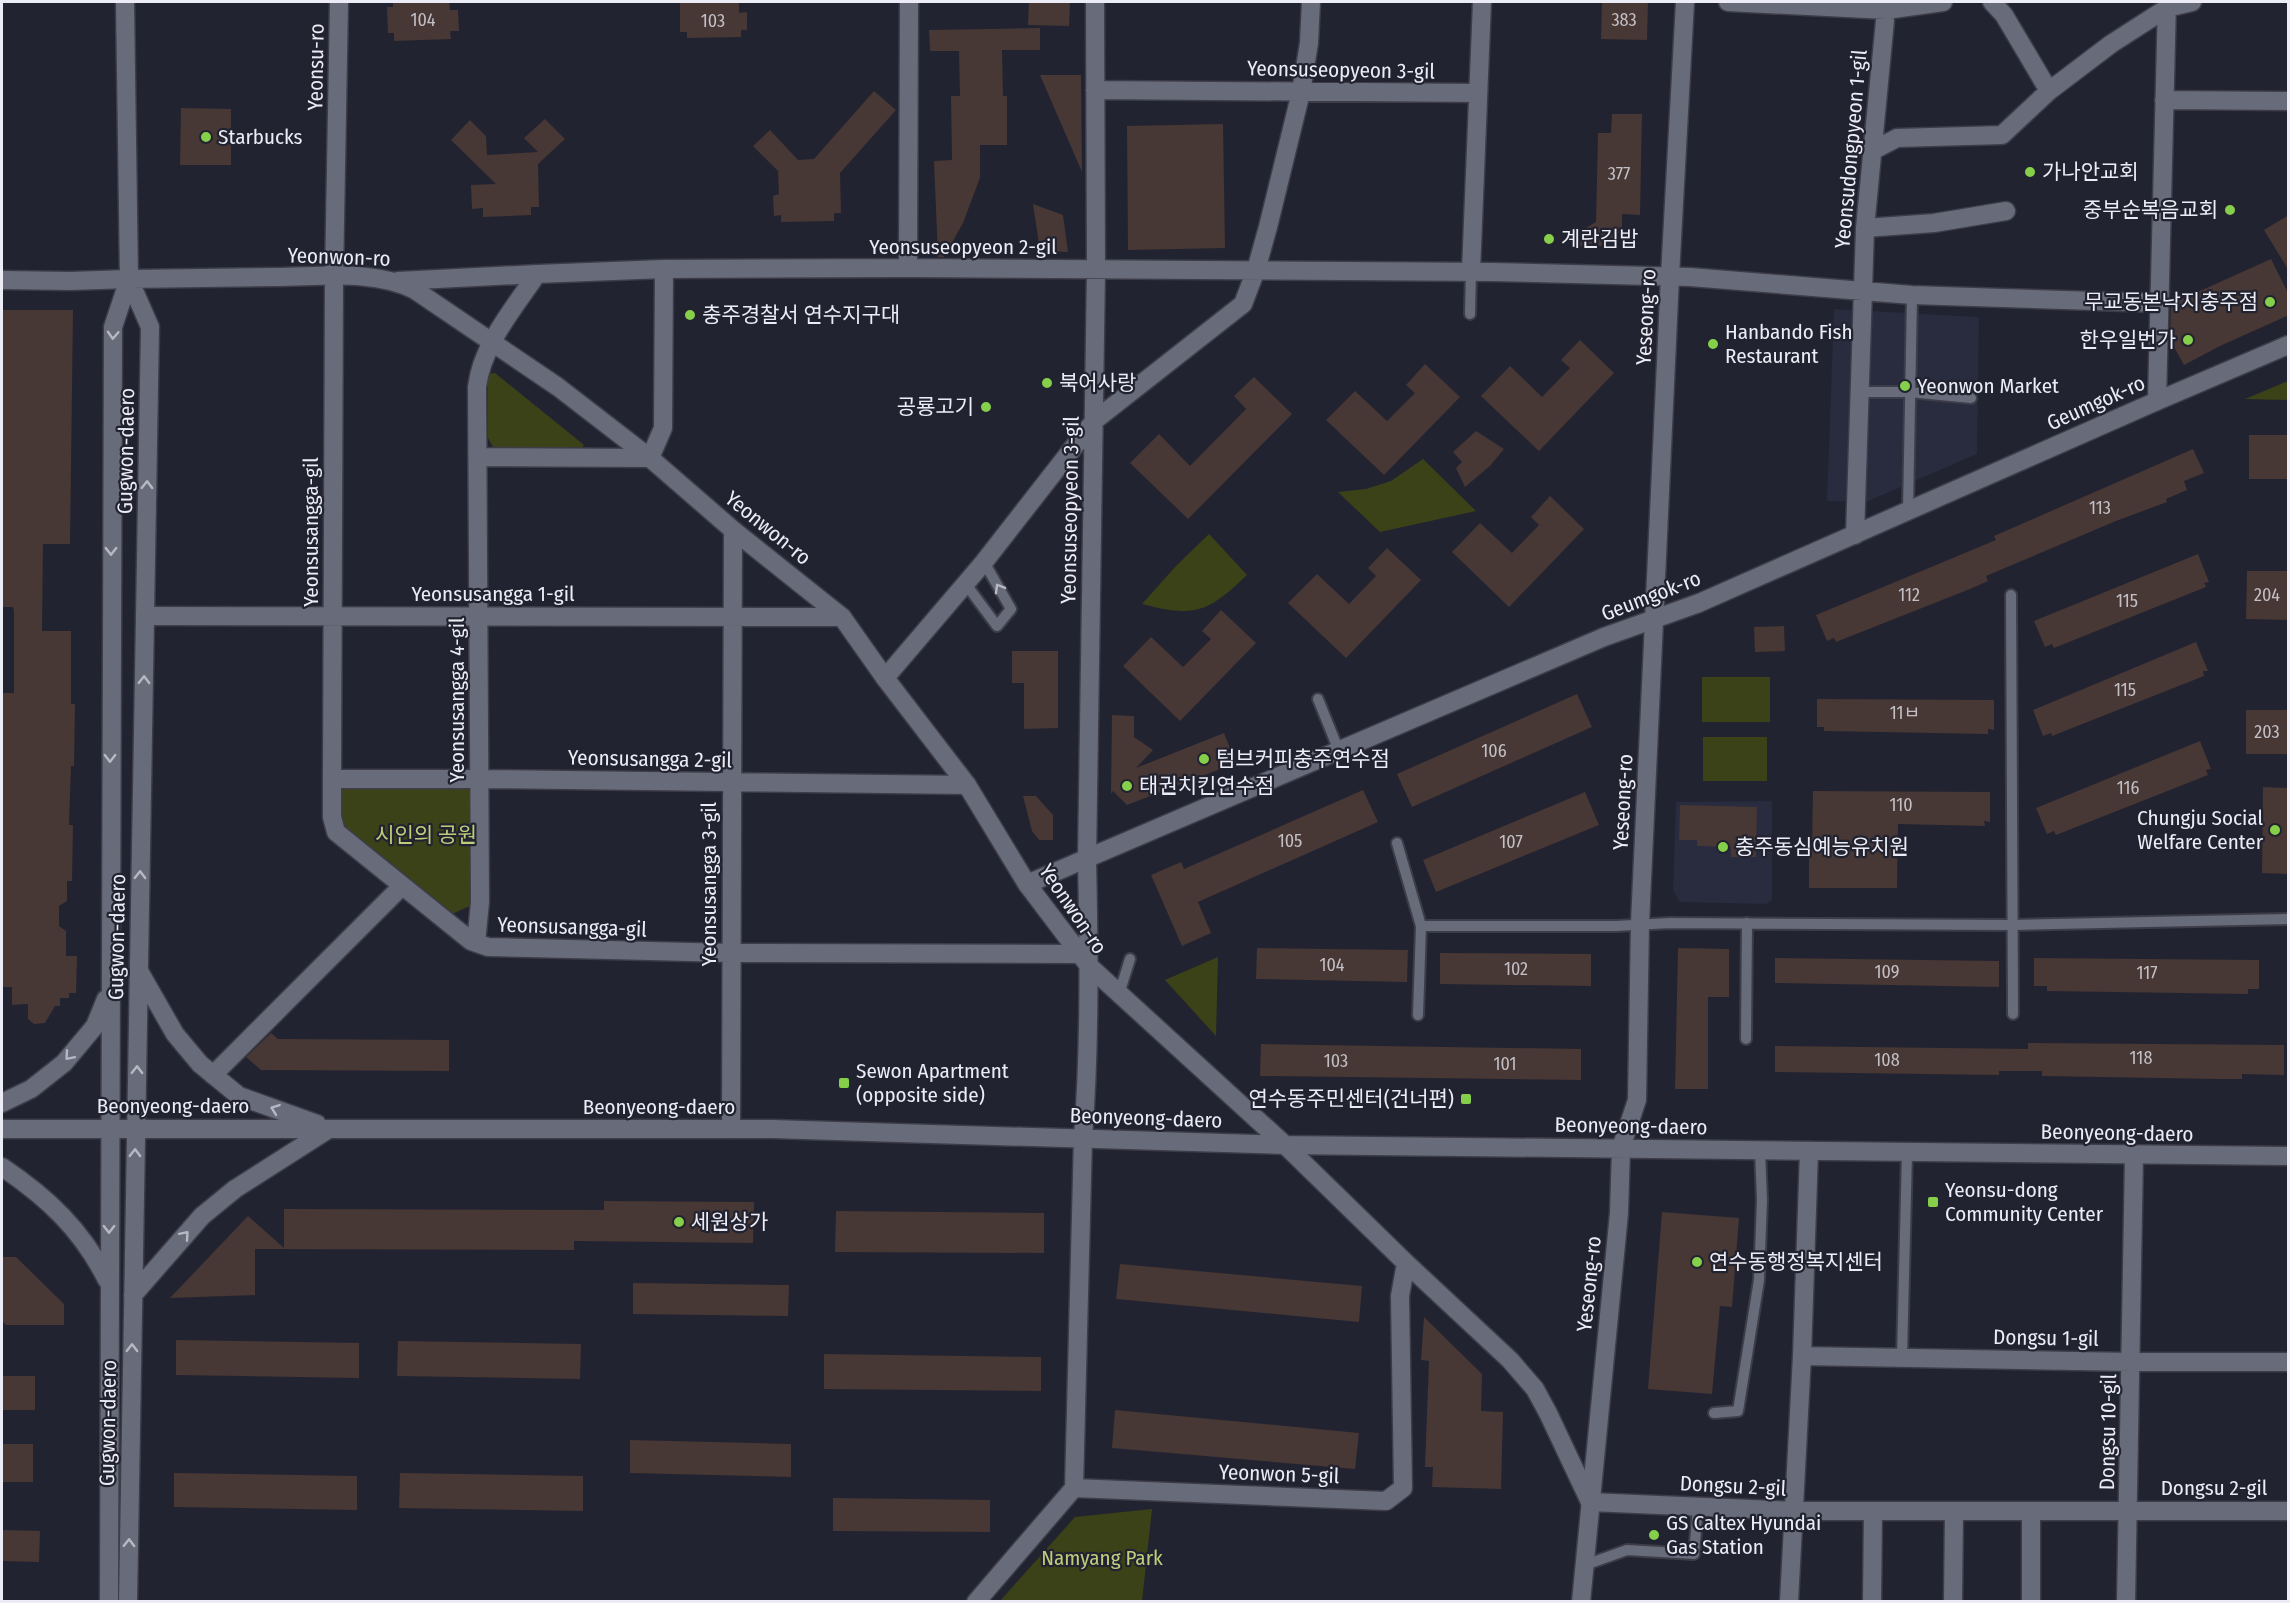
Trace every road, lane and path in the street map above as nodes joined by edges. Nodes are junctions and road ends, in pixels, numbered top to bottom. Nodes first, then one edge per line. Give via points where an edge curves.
1 (125, 2) edge
2 (339, 2) edge
3 (909, 2) edge
4 (1095, 2) edge
5 (1311, 2) edge
6 (1482, 2) edge
7 (1685, 2) edge
8 (1728, 2) edge
9 (1943, 2) edge
10 (1992, 2) edge
11 (2192, 2) edge
12 (2167, 5) edge
13 (1891, 6) edge
14 (1095, 90) junction
15 (2049, 91) junction
16 (1301, 92) junction
17 (1478, 93) junction
18 (2164, 100) junction
19 (2289, 101) edge
20 (1872, 151) junction
21 (2006, 212) dead end
22 (1865, 228) junction
23 (908, 268) junction
24 (664, 269) junction
25 (1096, 270) junction
26 (1256, 270) junction
27 (1471, 271) junction
28 (537, 274) junction
29 (1670, 276) junction
30 (334, 277) junction
31 (129, 279) junction
32 (2, 280) edge
33 (398, 281) junction
34 (1862, 292) junction
35 (1912, 296) junction
36 (2159, 303) junction
37 (1470, 314) dead end
38 (492, 342) junction
39 (2289, 345) edge
40 (1859, 392) junction
41 (1909, 392) junction
42 (1971, 398) dead end
43 (2157, 400) junction
44 (1094, 421) junction
45 (478, 457) junction
46 (650, 458) junction
47 (1908, 512) junction
48 (733, 530) junction
49 (1855, 535) junction
50 (984, 562) junction
51 (964, 583) junction
52 (2011, 595) dead end
53 (145, 616) junction
54 (731, 616) junction
55 (333, 617) junction
56 (479, 617) junction
57 (842, 617) junction
58 (1654, 621) junction
59 (885, 678) junction
60 (1318, 699) dead end
61 (1339, 751) junction
62 (332, 779) junction
63 (480, 779) junction
64 (732, 783) junction
65 (967, 785) junction
66 (1397, 843) dead end
67 (1087, 859) junction
68 (1028, 884) junction
69 (402, 886) junction
70 (2289, 919) edge
71 (1640, 923) junction
72 (1747, 923) junction
73 (2013, 925) junction
74 (1421, 926) junction
75 (476, 943) junction
76 (731, 953) junction
77 (1130, 959) dead end
78 (1084, 960) junction
79 (139, 971) junction
80 (110, 989) junction
81 (1119, 994) junction
82 (2013, 1014) dead end
83 (1418, 1015) dead end
84 (1746, 1039) dead end
85 (213, 1075) junction
86 (2, 1103) edge
87 (2, 1129) edge
88 (110, 1129) junction
89 (136, 1129) junction
90 (330, 1129) junction
91 (731, 1129) junction
92 (1083, 1138) junction
93 (1285, 1144) junction
94 (1621, 1148) junction
95 (1760, 1151) junction
96 (1809, 1151) junction
97 (1907, 1152) junction
98 (2134, 1156) junction
99 (2289, 1156) edge
100 (2, 1167) edge
101 (1406, 1263) junction
102 (109, 1283) junction
103 (133, 1295) junction
104 (1802, 1356) junction
105 (1902, 1356) junction
106 (2132, 1362) junction
107 (2289, 1362) edge
108 (1714, 1413) dead end
109 (1074, 1488) junction
110 (1590, 1502) junction
111 (1698, 1507) junction
112 (2128, 1510) junction
113 (1795, 1511) junction
114 (1874, 1511) junction
115 (1954, 1511) junction
116 (2031, 1511) junction
117 (2289, 1511) edge
118 (1585, 1565) junction
119 (109, 1602) edge
120 (128, 1602) edge
121 (976, 1602) edge
122 (1581, 1602) edge
123 (1790, 1602) edge
124 (1872, 1602) edge
125 (1953, 1602) edge
126 (2031, 1602) edge
127 (2126, 1602) edge

1 - 31 street, Gugwon-daero
2 - 30 street, Yeonsu-ro
3 - 23 street
4 - 14 street, Yeonsuseopyeon 3-gil
5 - 16 street
6 - 17 street
7 - 29 street, Yeseong-ro
8 - 13 street
9 - 13 street
10 - 15 street via 2004,15
11 - 12 street
12 - 15 street
12 - 18 street
13 - 20 street, Yeonsudongpyeon 1-gil
14 - 16 street, Yeonsuseopyeon 3-gil
14 - 25 street, Yeonsuseopyeon 3-gil
15 - 20 street via 2002,135 1897,138
16 - 17 street, Yeonsuseopyeon 3-gil
16 - 26 street
17 - 27 street
18 - 19 street
18 - 36 street
20 - 22 street, Yeonsudongpyeon 1-gil
21 - 22 street via 1934,224
22 - 34 street, Yeonsudongpyeon 1-gil
23 - 24 street, Yeonsuseopyeon 2-gil
23 - 25 street, Yeonsuseopyeon 2-gil
24 - 28 street, Yeonsuseopyeon 2-gil
24 - 46 street via 663,428
25 - 26 street, Yeonsuseopyeon 2-gil
25 - 44 street, Yeonsuseopyeon 3-gil
26 - 27 street, Yeonsuseopyeon 2-gil
26 - 44 street via 1243,304
27 - 29 street, Yeonsuseopyeon 2-gil
27 - 37 lane
28 - 33 street, Yeonsuseopyeon 2-gil
28 - 38 street
29 - 34 street
29 - 58 street, Yeseong-ro
30 - 31 street, Yeonwon-ro
30 - 33 street, Yeonwon-ro
30 - 55 street, Yeonsusangga-gil
31 - 32 street, Yeonwon-ro
53 -> 31 street, Gugwon-daero via 150,327
31 -> 80 street, Gugwon-daero via 113,327
33 - 38 street, Yeonwon-ro
34 - 35 street
34 - 40 street, Yeonsudongpyeon 1-gil
35 - 36 street
35 - 41 lane
36 - 43 street
38 - 45 street, Yeonsusangga 4-gil via 478,373
38 - 46 street, Yeonwon-ro
39 - 43 street, Geumgok-ro
40 - 41 lane
40 - 49 street, Yeonsudongpyeon 1-gil
41 - 42 lane
41 - 47 lane
43 - 47 street, Geumgok-ro
44 - 50 street
44 - 67 street, Yeonsuseopyeon 3-gil
45 - 46 street
45 - 56 street, Yeonsusangga 4-gil
46 - 48 street, Yeonwon-ro
47 - 49 street, Geumgok-ro
48 - 54 street, Yeonsusangga 3-gil
48 - 57 street, Yeonwon-ro
49 - 58 street, Geumgok-ro
50 - 51 street
51 -> 50 lane via 997,626 1011,609
51 - 59 street
52 - 73 lane
53 - 55 street, Yeonsusangga 1-gil
79 -> 53 street, Gugwon-daero
54 - 56 street, Yeonsusangga 1-gil
54 - 57 street, Yeonsusangga 1-gil
54 - 64 street, Yeonsusangga 3-gil
55 - 56 street, Yeonsusangga 1-gil
55 - 62 street, Yeonsusangga-gil
56 - 63 street, Yeonsusangga 4-gil
57 - 59 street, Yeonwon-ro
58 - 61 street, Geumgok-ro via 1604,637
58 - 71 street, Yeseong-ro
59 - 65 street, Yeonwon-ro
60 - 61 lane
61 - 67 street, Geumgok-ro
62 - 63 street, Yeonsusangga 2-gil
62 - 69 street, Yeonsusangga-gil via 336,832
63 - 64 street, Yeonsusangga 2-gil
63 - 75 street, Yeonsusangga 4-gil
64 - 65 street, Yeonsusangga 2-gil
64 - 76 street, Yeonsusangga 3-gil
65 - 68 street, Yeonwon-ro
66 - 74 lane
67 - 68 street, Geumgok-ro
67 - 78 street, Yeonsuseopyeon 3-gil
68 - 78 street, Yeonwon-ro
69 - 75 street, Yeonsusangga-gil
69 - 85 street
70 - 73 lane
71 - 72 lane
71 - 74 lane via 1616,927
71 - 94 street, Yeseong-ro via 1637,1100
72 - 73 lane
72 - 84 lane
73 - 82 lane
74 - 83 lane
75 - 76 street, Yeonsusangga-gil via 488,947
76 - 78 street, Yeonsusangga-gil
76 - 91 street, Yeonsusangga 3-gil
77 - 81 lane
78 - 81 street
78 - 92 street, Yeonwon-ro via 1088,1080
79 - 85 street via 176,1034
89 -> 79 street, Gugwon-daero
80 -> 86 street via 95,1026 64,1063 31,1089
80 - 88 street, Gugwon-daero
81 - 93 street
90 -> 85 street via 239,1096
87 - 88 street, Beonyeong-daero
88 - 89 street, Beonyeong-daero
88 -> 102 street, Gugwon-daero
89 - 90 street, Beonyeong-daero
103 -> 89 street, Gugwon-daero
90 - 91 street, Beonyeong-daero
103 -> 90 street via 202,1216 235,1189
91 - 92 street, Beonyeong-daero
92 - 93 street, Beonyeong-daero
92 - 109 street, Yeonwon-ro
93 - 94 street, Beonyeong-daero
93 - 101 street
94 - 95 street, Beonyeong-daero
94 - 110 street, Yeseong-ro
95 - 96 street, Beonyeong-daero
95 - 108 lane via 1759,1280 1738,1411
96 - 97 street, Beonyeong-daero
96 - 104 street
97 - 98 street, Beonyeong-daero
97 - 105 lane
98 - 99 street, Beonyeong-daero
98 - 106 street, Dongsu 10-gil
100 - 102 street via 65,1217 94,1254
101 - 109 street, Yeonwon 5-gil via 1400,1296 1402,1488 1386,1501
101 - 110 street via 1510,1360 1534,1389
102 - 119 street, Gugwon-daero
120 -> 103 street, Gugwon-daero
104 - 105 street, Dongsu 1-gil
104 - 113 street
105 - 106 street, Dongsu 1-gil
106 - 107 street, Dongsu 1-gil
106 - 112 street, Dongsu 10-gil
109 - 121 street
110 - 111 street, Dongsu 2-gil
110 - 118 street, Yeseong-ro
111 - 113 street, Dongsu 2-gil
111 - 118 lane via 1694,1554 1626,1550
112 - 116 street, Dongsu 2-gil
112 - 117 street, Dongsu 2-gil
112 - 127 street, Dongsu 10-gil
113 - 114 street, Dongsu 2-gil
113 - 123 street
114 - 115 street, Dongsu 2-gil
114 - 124 street
115 - 116 street, Dongsu 2-gil
115 - 125 street
116 - 126 street
118 - 122 street, Yeseong-ro

